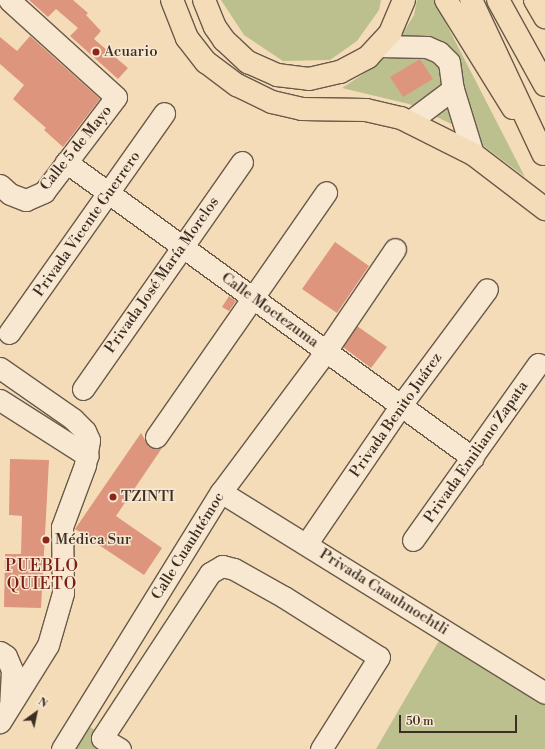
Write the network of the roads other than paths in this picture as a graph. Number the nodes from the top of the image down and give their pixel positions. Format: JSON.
{"nodes":[{"id":1,"x":9,"y":0,"type":"edge"},
{"id":2,"x":172,"y":0,"type":"edge"},
{"id":3,"x":204,"y":0,"type":"edge"},
{"id":4,"x":404,"y":0,"type":"edge"},
{"id":5,"x":446,"y":0,"type":"edge"},
{"id":6,"x":471,"y":0,"type":"edge"},
{"id":7,"x":498,"y":0,"type":"edge"},
{"id":8,"x":514,"y":0,"type":"edge"},
{"id":9,"x":535,"y":0,"type":"edge"},
{"id":10,"x":545,"y":17,"type":"edge"},
{"id":11,"x":380,"y":46,"type":"junction"},
{"id":12,"x":545,"y":56,"type":"edge"},
{"id":13,"x":545,"y":85,"type":"edge"},
{"id":14,"x":453,"y":89,"type":"junction"},
{"id":15,"x":164,"y":113,"type":"dead end"},
{"id":16,"x":409,"y":122,"type":"junction"},
{"id":17,"x":473,"y":154,"type":"junction"},
{"id":18,"x":544,"y":158,"type":"edge"},
{"id":19,"x":66,"y":162,"type":"junction"},
{"id":20,"x":242,"y":162,"type":"dead end"},
{"id":21,"x":5,"y":189,"type":"edge"},
{"id":22,"x":110,"y":192,"type":"junction"},
{"id":23,"x":326,"y":192,"type":"dead end"},
{"id":24,"x":545,"y":209,"type":"edge"},
{"id":25,"x":183,"y":246,"type":"junction"},
{"id":26,"x":395,"y":249,"type":"dead end"},
{"id":27,"x":487,"y":289,"type":"dead end"},
{"id":28,"x":254,"y":299,"type":"junction"},
{"id":29,"x":9,"y":333,"type":"dead end"},
{"id":30,"x":326,"y":351,"type":"junction"},
{"id":31,"x":538,"y":364,"type":"dead end"},
{"id":32,"x":0,"y":368,"type":"edge"},
{"id":33,"x":83,"y":389,"type":"dead end"},
{"id":34,"x":0,"y":400,"type":"edge"},
{"id":35,"x":401,"y":405,"type":"junction"},
{"id":36,"x":156,"y":437,"type":"dead end"},
{"id":37,"x":88,"y":456,"type":"junction"},
{"id":38,"x":473,"y":458,"type":"junction"},
{"id":39,"x":221,"y":492,"type":"junction"},
{"id":40,"x":413,"y":540,"type":"dead end"},
{"id":41,"x":306,"y":543,"type":"junction"},
{"id":42,"x":0,"y":652,"type":"edge"},
{"id":43,"x":545,"y":694,"type":"edge"},
{"id":44,"x":4,"y":716,"type":"edge"},
{"id":45,"x":62,"y":749,"type":"edge"},
{"id":46,"x":120,"y":749,"type":"edge"},
{"id":47,"x":320,"y":749,"type":"edge"}],
"edges":[{"from":1,"to":19,"type":"street","name":"Calle 5 de Mayo"},
{"from":2,"to":16,"type":"main road"},
{"from":3,"to":11,"type":"main road"},
{"from":4,"to":11,"type":"main road"},
{"from":5,"to":18,"type":"main road"},
{"from":6,"to":18,"type":"main road"},
{"from":7,"to":13,"type":"main road"},
{"from":8,"to":12,"type":"main road"},
{"from":9,"to":10,"type":"main road"},
{"from":11,"to":14,"type":"street"},
{"from":14,"to":16,"type":"street"},
{"from":14,"to":17,"type":"street"},
{"from":15,"to":22,"type":"street","name":"Privada Vicente Guerrero"},
{"from":16,"to":17,"type":"main road"},
{"from":17,"to":24,"type":"main road"},
{"from":19,"to":21,"type":"street","name":"Calle 5 de Mayo"},
{"from":19,"to":22,"type":"street","name":"Calle Moctezuma"},
{"from":20,"to":25,"type":"street","name":"Privada José María Morelos"},
{"from":22,"to":25,"type":"street","name":"Calle Moctezuma"},
{"from":22,"to":29,"type":"street","name":"Privada Vicente Guerrero"},
{"from":23,"to":28,"type":"street"},
{"from":25,"to":28,"type":"street","name":"Calle Moctezuma"},
{"from":25,"to":33,"type":"street","name":"Privada José María Morelos"},
{"from":26,"to":30,"type":"street","name":"Calle Cuauhtémoc"},
{"from":27,"to":35,"type":"street","name":"Privada Benito Juárez"},
{"from":28,"to":30,"type":"street","name":"Calle Moctezuma"},
{"from":28,"to":36,"type":"street"},
{"from":30,"to":35,"type":"street","name":"Calle Moctezuma"},
{"from":30,"to":39,"type":"street","name":"Calle Cuauhtémoc"},
{"from":31,"to":38,"type":"street","name":"Privada Emiliano Zapata"},
{"from":32,"to":37,"type":"street"},
{"from":34,"to":37,"type":"street"},
{"from":35,"to":38,"type":"street","name":"Calle Moctezuma"},
{"from":35,"to":41,"type":"street","name":"Privada Benito Juárez"},
{"from":37,"to":44,"type":"street"},
{"from":38,"to":40,"type":"street","name":"Privada Emiliano Zapata"},
{"from":39,"to":41,"type":"street","name":"Privada Cuauhnochtli"},
{"from":39,"to":45,"type":"street","name":"Calle Cuauhtémoc"},
{"from":41,"to":43,"type":"street","name":"Privada Cuauhnochtli"},
{"from":42,"to":44,"type":"street"},
{"from":46,"to":47,"type":"street"}]}
